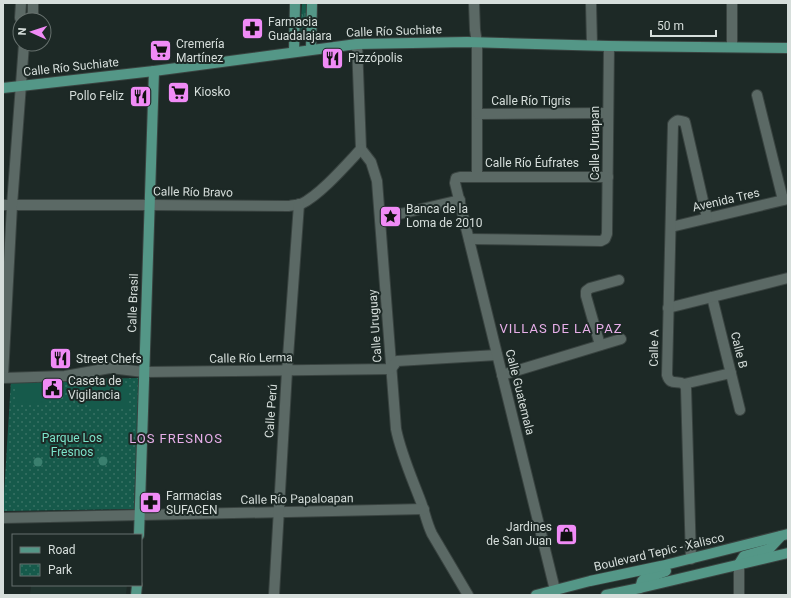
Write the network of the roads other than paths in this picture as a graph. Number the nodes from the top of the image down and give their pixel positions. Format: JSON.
{"nodes":[{"id":1,"x":296,"y":3,"type":"edge"},
{"id":2,"x":312,"y":3,"type":"edge"},
{"id":3,"x":474,"y":3,"type":"edge"},
{"id":4,"x":591,"y":3,"type":"edge"},
{"id":5,"x":732,"y":3,"type":"edge"},
{"id":6,"x":477,"y":43,"type":"junction"},
{"id":7,"x":357,"y":44,"type":"junction"},
{"id":8,"x":592,"y":45,"type":"junction"},
{"id":9,"x":609,"y":46,"type":"junction"},
{"id":10,"x":732,"y":48,"type":"junction"},
{"id":11,"x":788,"y":48,"type":"edge"},
{"id":12,"x":311,"y":49,"type":"junction"},
{"id":13,"x":24,"y":52,"type":"edge"},
{"id":14,"x":294,"y":52,"type":"junction"},
{"id":15,"x":154,"y":71,"type":"junction"},
{"id":16,"x":22,"y":85,"type":"junction"},
{"id":17,"x":3,"y":88,"type":"edge"},
{"id":18,"x":757,"y":95,"type":"dead end"},
{"id":19,"x":478,"y":114,"type":"junction"},
{"id":20,"x":608,"y":114,"type":"junction"},
{"id":21,"x":361,"y":149,"type":"junction"},
{"id":22,"x":477,"y":176,"type":"junction"},
{"id":23,"x":608,"y":177,"type":"junction"},
{"id":24,"x":456,"y":178,"type":"joint"},
{"id":25,"x":460,"y":200,"type":"junction"},
{"id":26,"x":786,"y":200,"type":"edge"},
{"id":27,"x":149,"y":204,"type":"junction"},
{"id":28,"x":299,"y":204,"type":"junction"},
{"id":29,"x":7,"y":205,"type":"edge"},
{"id":30,"x":391,"y":216,"type":"dead end"},
{"id":31,"x":707,"y":218,"type":"junction"},
{"id":32,"x":671,"y":227,"type":"junction"},
{"id":33,"x":469,"y":239,"type":"junction"},
{"id":34,"x":788,"y":278,"type":"edge"},
{"id":35,"x":619,"y":280,"type":"dead end"},
{"id":36,"x":712,"y":297,"type":"junction"},
{"id":37,"x":668,"y":308,"type":"junction"},
{"id":38,"x":621,"y":339,"type":"dead end"},
{"id":39,"x":600,"y":345,"type":"junction"},
{"id":40,"x":497,"y":355,"type":"junction"},
{"id":41,"x":391,"y":369,"type":"junction"},
{"id":42,"x":287,"y":371,"type":"junction"},
{"id":43,"x":144,"y":372,"type":"junction"},
{"id":44,"x":731,"y":373,"type":"junction"},
{"id":45,"x":502,"y":374,"type":"junction"},
{"id":46,"x":3,"y":377,"type":"edge"},
{"id":47,"x":684,"y":384,"type":"junction"},
{"id":48,"x":740,"y":410,"type":"dead end"},
{"id":49,"x":424,"y":509,"type":"junction"},
{"id":50,"x":278,"y":513,"type":"junction"},
{"id":51,"x":139,"y":516,"type":"junction"},
{"id":52,"x":3,"y":518,"type":"edge"},
{"id":53,"x":138,"y":534,"type":"edge"},
{"id":54,"x":784,"y":535,"type":"edge"},
{"id":55,"x":788,"y":553,"type":"edge"},
{"id":56,"x":691,"y":559,"type":"junction"},
{"id":57,"x":739,"y":564,"type":"junction"},
{"id":58,"x":640,"y":588,"type":"junction"},
{"id":59,"x":554,"y":593,"type":"edge"},
{"id":60,"x":274,"y":595,"type":"edge"},
{"id":61,"x":468,"y":595,"type":"edge"},
{"id":62,"x":536,"y":595,"type":"edge"},
{"id":63,"x":606,"y":595,"type":"edge"},
{"id":64,"x":739,"y":595,"type":"edge"}],
"edges":[{"from":1,"to":14,"type":"main road"},
{"from":2,"to":12,"type":"main road"},
{"from":3,"to":6,"type":"street"},
{"from":4,"to":8,"type":"street"},
{"from":5,"to":10,"type":"street"},
{"from":6,"to":7,"type":"main road","name":"Calle Río Suchiate"},
{"from":6,"to":8,"type":"main road","name":"Calle Río Suchiate"},
{"from":6,"to":19,"type":"street"},
{"from":7,"to":12,"type":"main road","name":"Calle Río Suchiate"},
{"from":7,"to":21,"type":"street"},
{"from":8,"to":9,"type":"main road","name":"Calle Río Suchiate"},
{"from":9,"to":10,"type":"main road","name":"Calle Río Suchiate"},
{"from":9,"to":20,"type":"street","name":"Calle Uruapan"},
{"from":10,"to":11,"type":"main road","name":"Calle Río Suchiate"},
{"from":12,"to":14,"type":"main road","name":"Calle Río Suchiate"},
{"from":13,"to":16,"type":"street"},
{"from":14,"to":15,"type":"main road","name":"Calle Río Suchiate"},
{"from":15,"to":16,"type":"main road","name":"Calle Río Suchiate"},
{"from":15,"to":27,"type":"main road","name":"Calle Brasil"},
{"from":16,"to":17,"type":"main road","name":"Calle Río Suchiate"},
{"from":16,"to":29,"type":"street"},
{"from":18,"to":26,"type":"street"},
{"from":19,"to":20,"type":"street","name":"Calle Río Tigris"},
{"from":19,"to":22,"type":"street"},
{"from":20,"to":23,"type":"street","name":"Calle Uruapan"},
{"from":21,"to":28,"type":"street","name":"Calle Río Bravo"},
{"from":21,"to":41,"type":"street","name":"Calle Uruguay"},
{"from":22,"to":23,"type":"street","name":"Calle Río Éufrates"},
{"from":22,"to":24,"type":"street","name":"Calle Río Éufrates"},
{"from":23,"to":33,"type":"street","name":"Calle Uruapan"},
{"from":24,"to":25,"type":"street","name":"Calle Guatemala"},
{"from":25,"to":30,"type":"street"},
{"from":25,"to":33,"type":"street","name":"Calle Guatemala"},
{"from":26,"to":31,"type":"street","name":"Avenida Tres"},
{"from":27,"to":28,"type":"street","name":"Calle Río Bravo"},
{"from":27,"to":29,"type":"street","name":"Calle Río Bravo"},
{"from":27,"to":43,"type":"main road","name":"Calle Brasil"},
{"from":28,"to":42,"type":"street","name":"Calle Perú"},
{"from":29,"to":46,"type":"street"},
{"from":31,"to":32,"type":"street","name":"Avenida Tres"},
{"from":31,"to":32,"type":"street","name":"Calle A"},
{"from":32,"to":37,"type":"street","name":"Calle A"},
{"from":33,"to":40,"type":"street","name":"Calle Guatemala"},
{"from":34,"to":36,"type":"street"},
{"from":35,"to":39,"type":"street"},
{"from":36,"to":37,"type":"street"},
{"from":36,"to":44,"type":"street","name":"Calle B"},
{"from":37,"to":47,"type":"street","name":"Calle A"},
{"from":38,"to":39,"type":"street"},
{"from":39,"to":45,"type":"street"},
{"from":40,"to":41,"type":"street","name":"Calle Río Lerma"},
{"from":40,"to":45,"type":"street","name":"Calle Guatemala"},
{"from":41,"to":42,"type":"street","name":"Calle Río Lerma"},
{"from":41,"to":49,"type":"street","name":"Calle Uruguay"},
{"from":42,"to":43,"type":"street","name":"Calle Río Lerma"},
{"from":42,"to":50,"type":"street","name":"Calle Perú"},
{"from":43,"to":46,"type":"street","name":"Calle Río Lerma"},
{"from":43,"to":51,"type":"main road","name":"Calle Brasil"},
{"from":44,"to":47,"type":"street"},
{"from":44,"to":48,"type":"street","name":"Calle B"},
{"from":45,"to":59,"type":"street","name":"Calle Guatemala"},
{"from":47,"to":56,"type":"street"},
{"from":49,"to":50,"type":"street","name":"Calle Río Papaloapan"},
{"from":49,"to":61,"type":"street","name":"Calle Uruguay"},
{"from":50,"to":51,"type":"street","name":"Calle Río Papaloapan"},
{"from":50,"to":60,"type":"street","name":"Calle Perú"},
{"from":51,"to":52,"type":"street","name":"Calle Río Papaloapan"},
{"from":51,"to":53,"type":"main road","name":"Calle Brasil"},
{"from":54,"to":56,"type":"main road","name":"Boulevard Tepic - Xalisco"},
{"from":54,"to":57,"type":"main road"},
{"from":55,"to":57,"type":"main road"},
{"from":56,"to":58,"type":"main road"},
{"from":56,"to":59,"type":"main road","name":"Boulevard Tepic - Xalisco"},
{"from":57,"to":58,"type":"main road"},
{"from":57,"to":64,"type":"street"},
{"from":58,"to":63,"type":"main road"},
{"from":59,"to":62,"type":"main road","name":"Boulevard Tepic - Xalisco"}]}
